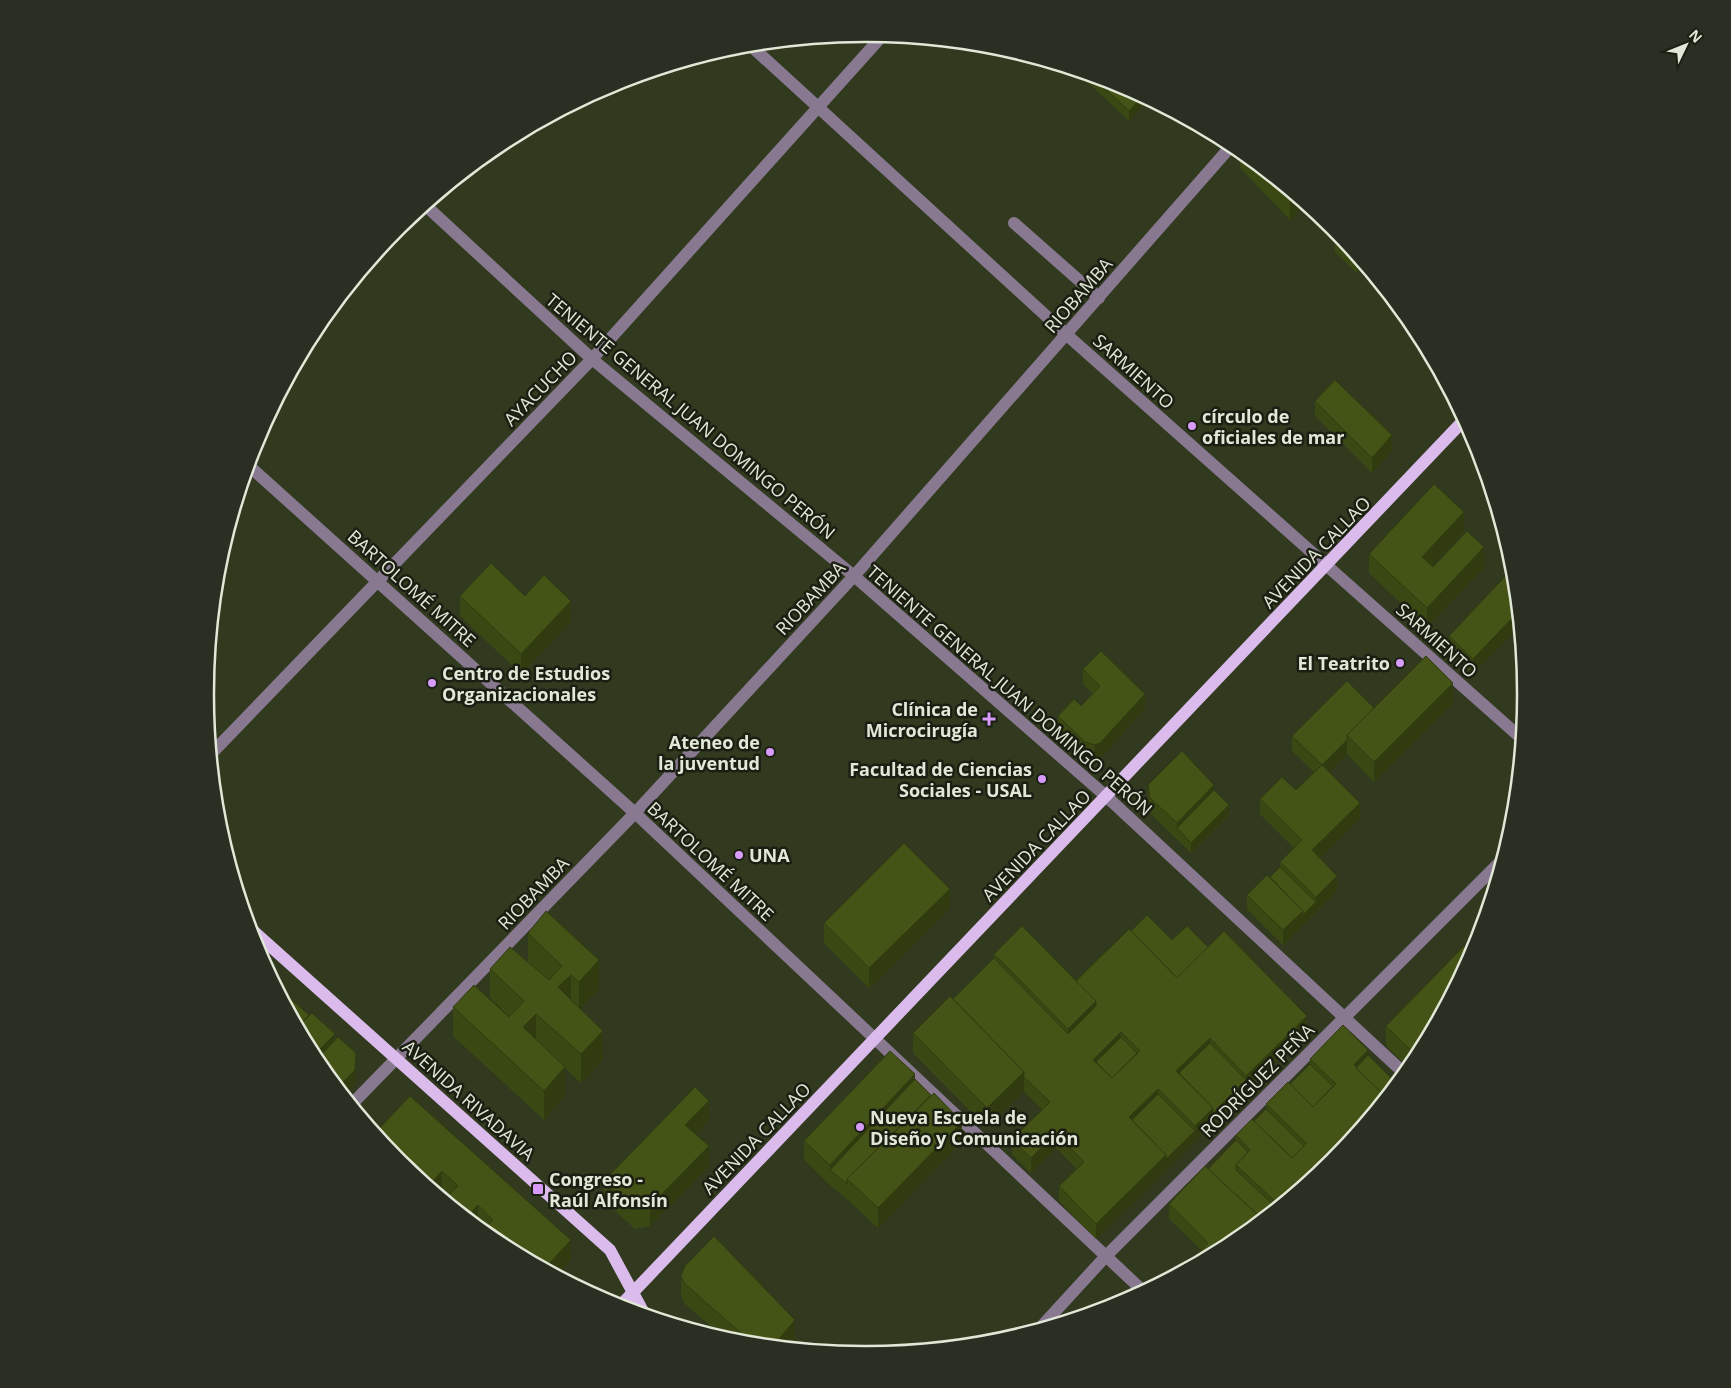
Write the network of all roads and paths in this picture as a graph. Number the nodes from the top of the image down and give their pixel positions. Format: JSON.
{"nodes":[{"id":1,"x":877,"y":43,"type":"edge"},
{"id":2,"x":758,"y":52,"type":"edge"},
{"id":3,"x":820,"y":107,"type":"junction"},
{"id":4,"x":1226,"y":152,"type":"edge"},
{"id":5,"x":430,"y":210,"type":"edge"},
{"id":6,"x":1014,"y":223,"type":"dead end"},
{"id":7,"x":1099,"y":298,"type":"junction"},
{"id":8,"x":1066,"y":335,"type":"junction"},
{"id":9,"x":592,"y":359,"type":"junction"},
{"id":10,"x":1459,"y":426,"type":"edge"},
{"id":11,"x":254,"y":471,"type":"edge"},
{"id":12,"x":1326,"y":566,"type":"junction"},
{"id":13,"x":854,"y":576,"type":"junction"},
{"id":14,"x":379,"y":581,"type":"junction"},
{"id":15,"x":1516,"y":734,"type":"edge"},
{"id":16,"x":216,"y":748,"type":"edge"},
{"id":17,"x":1107,"y":797,"type":"junction"},
{"id":18,"x":635,"y":813,"type":"junction"},
{"id":19,"x":1493,"y":869,"type":"edge"},
{"id":20,"x":263,"y":939,"type":"edge"},
{"id":21,"x":1345,"y":1016,"type":"junction"},
{"id":22,"x":874,"y":1039,"type":"junction"},
{"id":23,"x":396,"y":1058,"type":"junction"},
{"id":24,"x":1399,"y":1068,"type":"edge"},
{"id":25,"x":356,"y":1100,"type":"edge"},
{"id":26,"x":1106,"y":1256,"type":"junction"},
{"id":27,"x":1137,"y":1286,"type":"edge"},
{"id":28,"x":632,"y":1293,"type":"junction"},
{"id":29,"x":626,"y":1300,"type":"edge"},
{"id":30,"x":639,"y":1305,"type":"edge"},
{"id":31,"x":1048,"y":1319,"type":"edge"}],
"edges":[{"from":1,"to":3,"type":"street","name":"AYACUCHO"},
{"from":2,"to":3,"type":"street","name":"SARMIENTO"},
{"from":3,"to":8,"type":"street","name":"SARMIENTO"},
{"from":3,"to":9,"type":"street","name":"AYACUCHO"},
{"from":4,"to":7,"type":"street","name":"RIOBAMBA"},
{"from":5,"to":9,"type":"street","name":"TENIENTE GENERAL JUAN DOMINGO PERÓN"},
{"from":6,"to":7,"type":"street"},
{"from":7,"to":8,"type":"street","name":"RIOBAMBA"},
{"from":8,"to":12,"type":"street","name":"SARMIENTO"},
{"from":8,"to":13,"type":"street","name":"RIOBAMBA"},
{"from":9,"to":13,"type":"street","name":"TENIENTE GENERAL JUAN DOMINGO PERÓN"},
{"from":9,"to":14,"type":"street","name":"AYACUCHO"},
{"from":10,"to":12,"type":"main road","name":"AVENIDA CALLAO"},
{"from":11,"to":14,"type":"street","name":"BARTOLOMÉ MITRE"},
{"from":12,"to":15,"type":"street","name":"SARMIENTO"},
{"from":12,"to":17,"type":"main road","name":"AVENIDA CALLAO"},
{"from":13,"to":17,"type":"street","name":"TENIENTE GENERAL JUAN DOMINGO PERÓN"},
{"from":13,"to":18,"type":"street","name":"RIOBAMBA"},
{"from":14,"to":16,"type":"street","name":"AYACUCHO"},
{"from":14,"to":18,"type":"street","name":"BARTOLOMÉ MITRE"},
{"from":17,"to":21,"type":"street","name":"TENIENTE GENERAL JUAN DOMINGO PERÓN"},
{"from":17,"to":22,"type":"main road","name":"AVENIDA CALLAO"},
{"from":18,"to":22,"type":"street","name":"BARTOLOMÉ MITRE"},
{"from":18,"to":23,"type":"street","name":"RIOBAMBA"},
{"from":19,"to":21,"type":"street","name":"RODRÍGUEZ PEÑA"},
{"from":20,"to":23,"type":"main road","name":"AVENIDA RIVADAVIA"},
{"from":21,"to":24,"type":"street","name":"TENIENTE GENERAL JUAN DOMINGO PERÓN"},
{"from":21,"to":26,"type":"street","name":"RODRÍGUEZ PEÑA"},
{"from":22,"to":26,"type":"street","name":"BARTOLOMÉ MITRE"},
{"from":22,"to":28,"type":"main road","name":"AVENIDA CALLAO"},
{"from":23,"to":25,"type":"street","name":"RIOBAMBA"},
{"from":23,"to":28,"type":"main road","name":"AVENIDA RIVADAVIA"},
{"from":26,"to":27,"type":"street","name":"BARTOLOMÉ MITRE"},
{"from":26,"to":31,"type":"street","name":"RODRÍGUEZ PEÑA"},
{"from":28,"to":29,"type":"main road","name":"AVENIDA CALLAO"},
{"from":28,"to":30,"type":"main road","name":"AVENIDA RIVADAVIA"}]}
